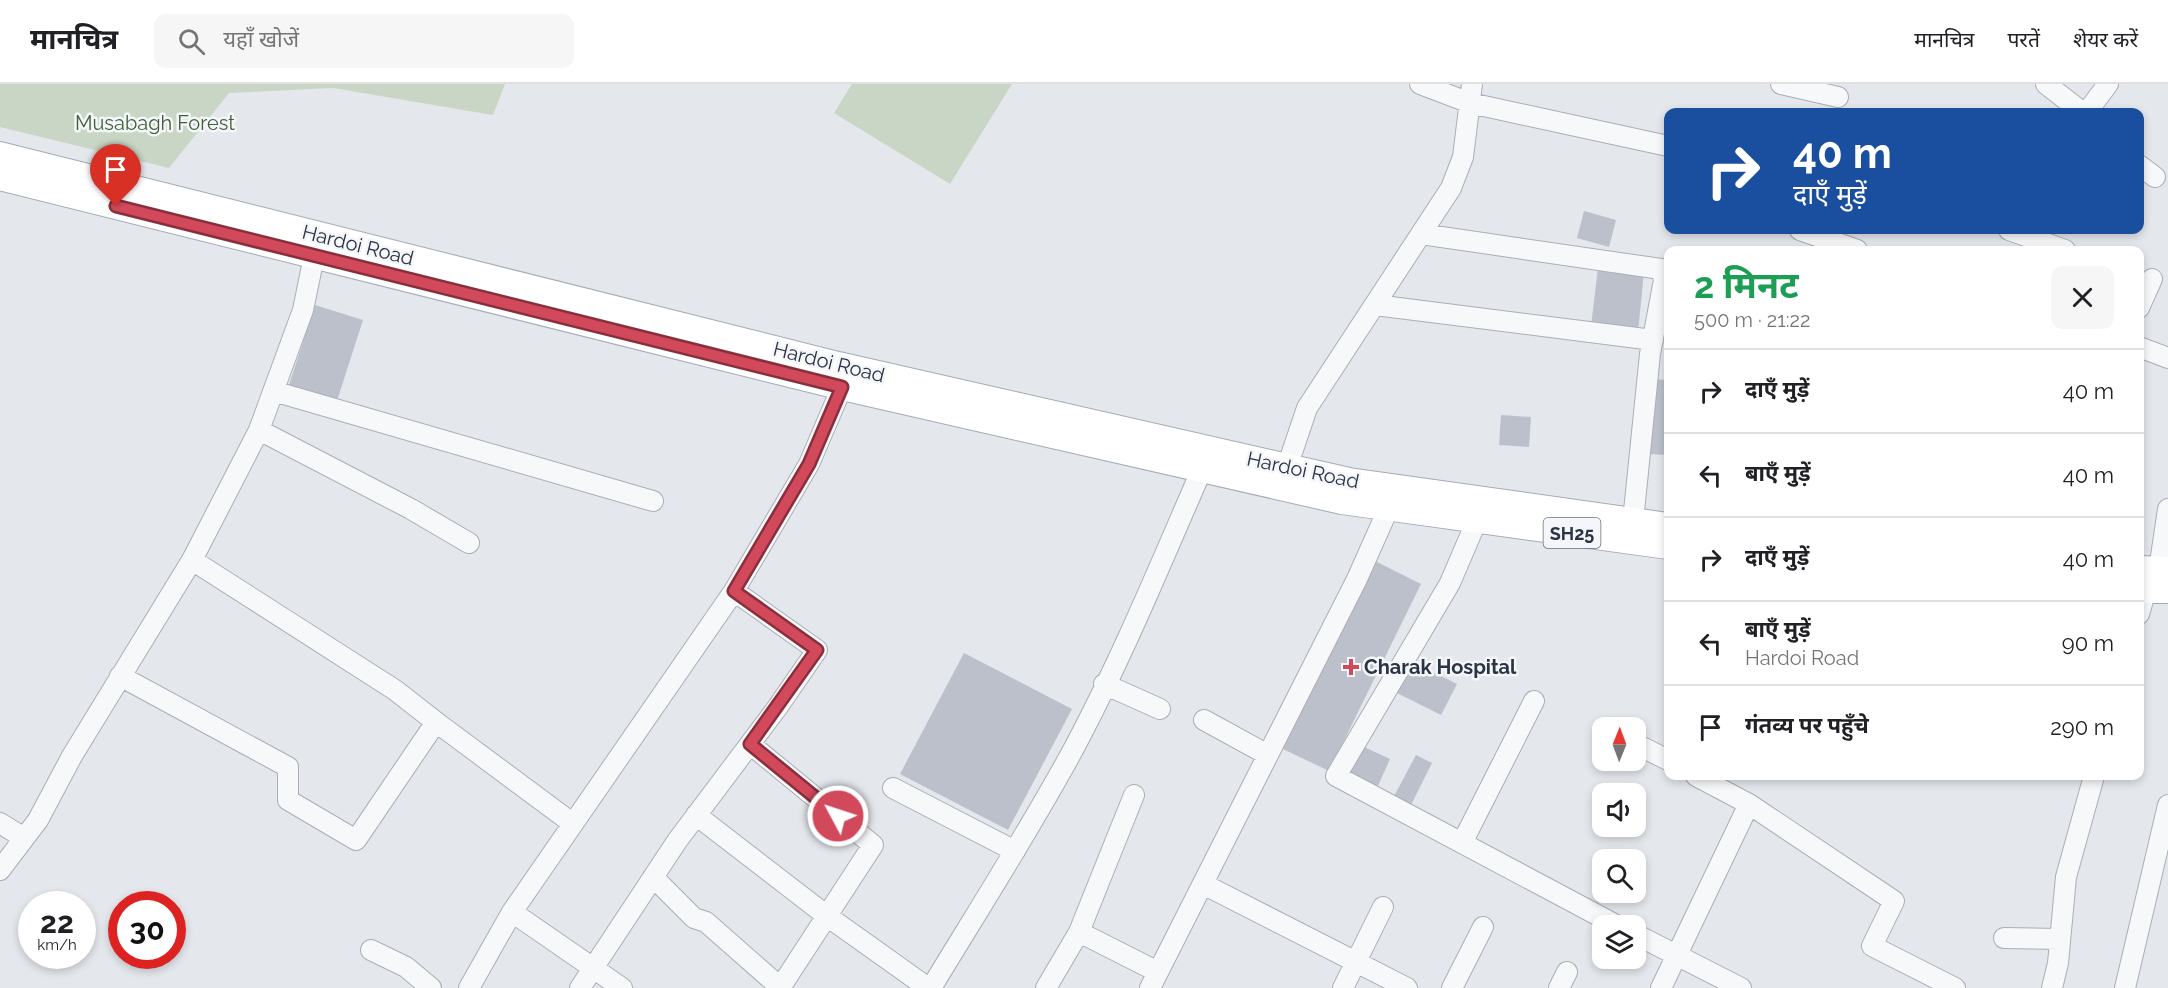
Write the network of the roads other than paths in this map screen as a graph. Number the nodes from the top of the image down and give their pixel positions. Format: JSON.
{"nodes":[{"id":1,"x":1420,"y":84,"type":"edge"},
{"id":2,"x":1781,"y":84,"type":"edge"},
{"id":3,"x":2046,"y":84,"type":"edge"},
{"id":4,"x":2108,"y":84,"type":"edge"},
{"id":5,"x":1471,"y":94,"type":"edge"},
{"id":6,"x":1838,"y":98,"type":"edge"},
{"id":7,"x":2077,"y":108,"type":"edge"},
{"id":8,"x":2090,"y":108,"type":"edge"},
{"id":9,"x":1664,"y":145,"type":"edge"},
{"id":10,"x":4,"y":167,"type":"edge"},
{"id":11,"x":1421,"y":234,"type":"junction"},
{"id":12,"x":1811,"y":234,"type":"edge"},
{"id":13,"x":2025,"y":234,"type":"edge"},
{"id":14,"x":317,"y":245,"type":"junction"},
{"id":15,"x":1846,"y":246,"type":"edge"},
{"id":16,"x":2055,"y":246,"type":"edge"},
{"id":17,"x":2153,"y":279,"type":"edge"},
{"id":18,"x":2144,"y":298,"type":"edge"},
{"id":19,"x":1375,"y":305,"type":"junction"},
{"id":20,"x":1653,"y":340,"type":"junction"},
{"id":21,"x":2144,"y":349,"type":"edge"},
{"id":22,"x":2168,"y":358,"type":"edge"},
{"id":23,"x":884,"y":386,"type":"junction"},
{"id":24,"x":842,"y":387,"type":"junction"},
{"id":25,"x":273,"y":392,"type":"junction"},
{"id":26,"x":259,"y":430,"type":"junction"},
{"id":27,"x":1202,"y":469,"type":"junction"},
{"id":28,"x":1283,"y":477,"type":"junction"},
{"id":29,"x":1394,"y":498,"type":"junction"},
{"id":30,"x":653,"y":501,"type":"dead end"},
{"id":31,"x":2168,"y":509,"type":"edge"},
{"id":32,"x":1477,"y":520,"type":"junction"},
{"id":33,"x":1633,"y":521,"type":"junction"},
{"id":34,"x":1664,"y":525,"type":"edge"},
{"id":35,"x":469,"y":543,"type":"dead end"},
{"id":36,"x":1664,"y":545,"type":"edge"},
{"id":37,"x":192,"y":560,"type":"junction"},
{"id":38,"x":2151,"y":585,"type":"edge"},
{"id":39,"x":734,"y":591,"type":"junction"},
{"id":40,"x":120,"y":676,"type":"junction"},
{"id":41,"x":1104,"y":684,"type":"junction"},
{"id":42,"x":1534,"y":701,"type":"dead end"},
{"id":43,"x":1160,"y":708,"type":"dead end"},
{"id":44,"x":1204,"y":720,"type":"dead end"},
{"id":45,"x":436,"y":722,"type":"junction"},
{"id":46,"x":750,"y":744,"type":"junction"},
{"id":47,"x":1646,"y":749,"type":"edge"},
{"id":48,"x":1268,"y":755,"type":"junction"},
{"id":49,"x":1664,"y":758,"type":"edge"},
{"id":50,"x":1704,"y":780,"type":"edge"},
{"id":51,"x":2093,"y":780,"type":"edge"},
{"id":52,"x":893,"y":788,"type":"dead end"},
{"id":53,"x":1134,"y":795,"type":"dead end"},
{"id":54,"x":1749,"y":804,"type":"junction"},
{"id":55,"x":2168,"y":805,"type":"edge"},
{"id":56,"x":696,"y":815,"type":"junction"},
{"id":57,"x":0,"y":823,"type":"edge"},
{"id":58,"x":572,"y":823,"type":"junction"},
{"id":59,"x":24,"y":838,"type":"junction"},
{"id":60,"x":1462,"y":843,"type":"junction"},
{"id":61,"x":1015,"y":851,"type":"junction"},
{"id":62,"x":0,"y":870,"type":"edge"},
{"id":63,"x":653,"y":877,"type":"junction"},
{"id":64,"x":1203,"y":884,"type":"junction"},
{"id":65,"x":1383,"y":908,"type":"dead end"},
{"id":66,"x":512,"y":912,"type":"junction"},
{"id":67,"x":1597,"y":915,"type":"edge"},
{"id":68,"x":827,"y":916,"type":"junction"},
{"id":69,"x":1483,"y":927,"type":"dead end"},
{"id":70,"x":1079,"y":932,"type":"junction"},
{"id":71,"x":2004,"y":938,"type":"dead end"},
{"id":72,"x":2060,"y":939,"type":"junction"},
{"id":73,"x":1646,"y":940,"type":"edge"},
{"id":74,"x":371,"y":950,"type":"dead end"},
{"id":75,"x":1676,"y":956,"type":"junction"},
{"id":76,"x":1356,"y":962,"type":"junction"},
{"id":77,"x":593,"y":968,"type":"junction"},
{"id":78,"x":1154,"y":980,"type":"edge"},
{"id":79,"x":430,"y":988,"type":"edge"},
{"id":80,"x":469,"y":988,"type":"edge"},
{"id":81,"x":580,"y":988,"type":"edge"},
{"id":82,"x":622,"y":988,"type":"edge"},
{"id":83,"x":781,"y":988,"type":"edge"},
{"id":84,"x":929,"y":988,"type":"edge"},
{"id":85,"x":1046,"y":988,"type":"edge"},
{"id":86,"x":1343,"y":988,"type":"edge"},
{"id":87,"x":1407,"y":988,"type":"edge"},
{"id":88,"x":1452,"y":988,"type":"edge"},
{"id":89,"x":1661,"y":988,"type":"edge"},
{"id":90,"x":1741,"y":988,"type":"edge"},
{"id":91,"x":1955,"y":988,"type":"edge"},
{"id":92,"x":2052,"y":988,"type":"edge"},
{"id":93,"x":2125,"y":988,"type":"edge"}],
"edges":[{"from":1,"to":5,"type":"street"},
{"from":2,"to":6,"type":"street"},
{"from":3,"to":7,"type":"street"},
{"from":4,"to":8,"type":"street"},
{"from":5,"to":9,"type":"street"},
{"from":5,"to":11,"type":"street"},
{"from":10,"to":14,"type":"main road","name":"Hardoi Road","number":"SH25"},
{"from":11,"to":19,"type":"street"},
{"from":11,"to":20,"type":"street"},
{"from":12,"to":15,"type":"street"},
{"from":13,"to":16,"type":"street"},
{"from":14,"to":23,"type":"main road","name":"Hardoi Road","number":"SH25"},
{"from":14,"to":24,"type":"main road","name":"Hardoi Road","number":"SH25"},
{"from":14,"to":25,"type":"street"},
{"from":17,"to":18,"type":"street"},
{"from":19,"to":20,"type":"street"},
{"from":19,"to":28,"type":"street"},
{"from":20,"to":33,"type":"street"},
{"from":21,"to":22,"type":"street"},
{"from":23,"to":24,"type":"main road","name":"Hardoi Road","number":"SH25"},
{"from":23,"to":27,"type":"main road","name":"Hardoi Road","number":"SH25"},
{"from":23,"to":28,"type":"main road","name":"Hardoi Road","number":"SH25"},
{"from":24,"to":39,"type":"street"},
{"from":25,"to":26,"type":"street"},
{"from":25,"to":30,"type":"street"},
{"from":26,"to":35,"type":"street"},
{"from":26,"to":37,"type":"street"},
{"from":27,"to":28,"type":"main road","name":"Hardoi Road","number":"SH25"},
{"from":27,"to":41,"type":"street"},
{"from":28,"to":29,"type":"main road","name":"Hardoi Road","number":"SH25"},
{"from":29,"to":32,"type":"main road","name":"Hardoi Road","number":"SH25"},
{"from":29,"to":33,"type":"main road","name":"Hardoi Road","number":"SH25"},
{"from":29,"to":48,"type":"street"},
{"from":31,"to":38,"type":"street"},
{"from":32,"to":36,"type":"main road","name":"Hardoi Road","number":"SH25"},
{"from":32,"to":60,"type":"street"},
{"from":33,"to":34,"type":"main road","name":"Hardoi Road","number":"SH25"},
{"from":37,"to":40,"type":"street"},
{"from":37,"to":45,"type":"street"},
{"from":39,"to":46,"type":"street"},
{"from":39,"to":58,"type":"street"},
{"from":40,"to":45,"type":"street"},
{"from":40,"to":59,"type":"street"},
{"from":41,"to":43,"type":"street"},
{"from":41,"to":61,"type":"street"},
{"from":42,"to":60,"type":"street"},
{"from":44,"to":48,"type":"street"},
{"from":45,"to":58,"type":"street"},
{"from":46,"to":56,"type":"street"},
{"from":46,"to":68,"type":"street"},
{"from":47,"to":49,"type":"street"},
{"from":48,"to":64,"type":"street"},
{"from":50,"to":54,"type":"street"},
{"from":51,"to":72,"type":"street"},
{"from":52,"to":61,"type":"street"},
{"from":53,"to":70,"type":"street"},
{"from":54,"to":75,"type":"street"},
{"from":54,"to":91,"type":"street"},
{"from":55,"to":93,"type":"street"},
{"from":56,"to":63,"type":"street"},
{"from":56,"to":68,"type":"street"},
{"from":57,"to":59,"type":"street"},
{"from":58,"to":66,"type":"street"},
{"from":59,"to":62,"type":"street"},
{"from":60,"to":67,"type":"street"},
{"from":61,"to":84,"type":"street"},
{"from":63,"to":77,"type":"street"},
{"from":63,"to":83,"type":"street"},
{"from":64,"to":76,"type":"street"},
{"from":64,"to":78,"type":"street"},
{"from":65,"to":76,"type":"street"},
{"from":66,"to":77,"type":"street"},
{"from":66,"to":80,"type":"street"},
{"from":68,"to":83,"type":"street"},
{"from":68,"to":84,"type":"street"},
{"from":69,"to":88,"type":"street"},
{"from":70,"to":78,"type":"street"},
{"from":70,"to":85,"type":"street"},
{"from":71,"to":72,"type":"street"},
{"from":72,"to":92,"type":"street"},
{"from":73,"to":75,"type":"street"},
{"from":74,"to":79,"type":"street"},
{"from":75,"to":89,"type":"street"},
{"from":75,"to":90,"type":"street"},
{"from":76,"to":86,"type":"street"},
{"from":76,"to":87,"type":"street"},
{"from":77,"to":81,"type":"street"},
{"from":77,"to":82,"type":"street"}]}
